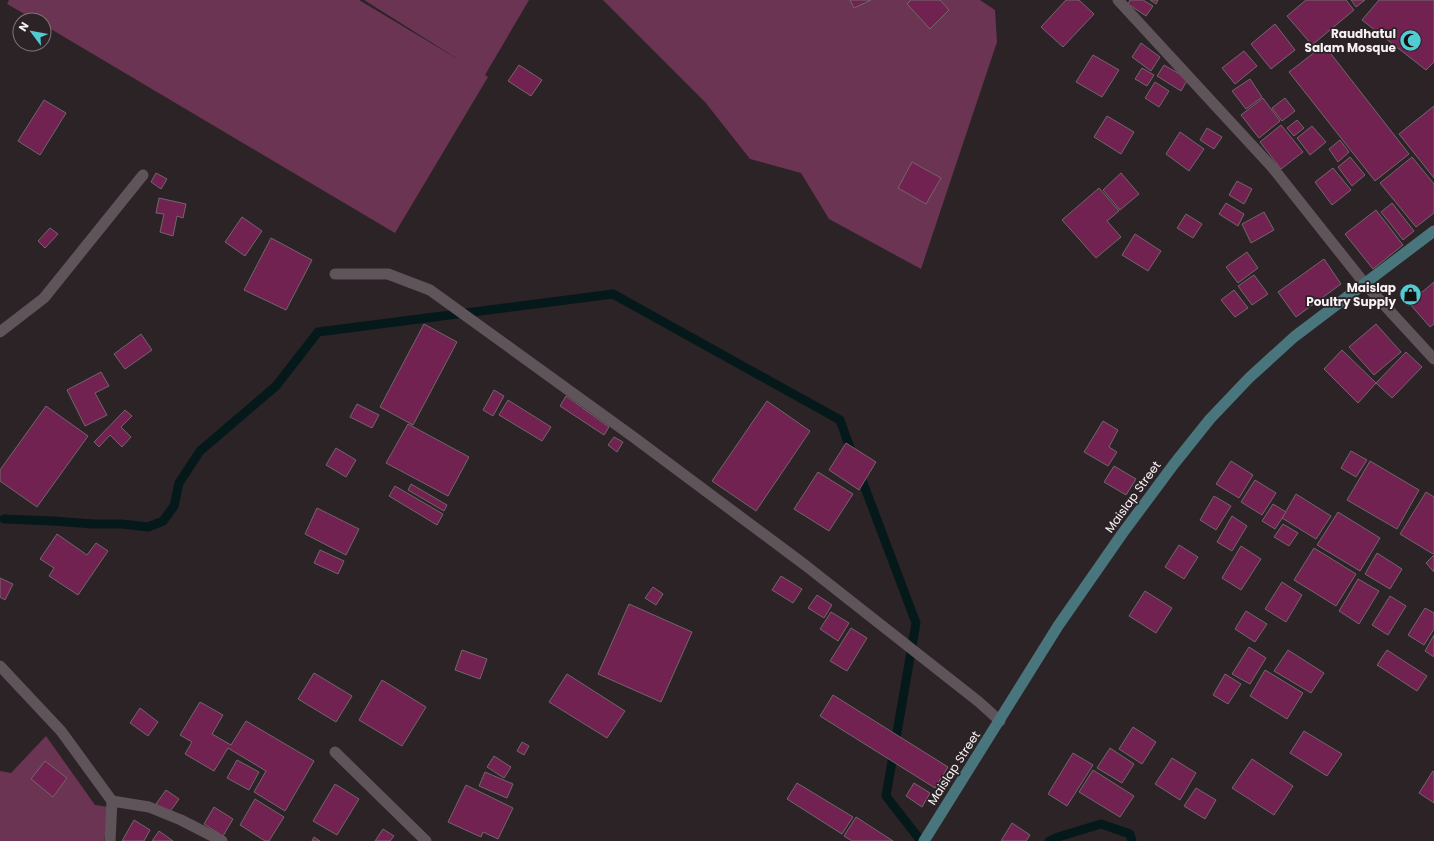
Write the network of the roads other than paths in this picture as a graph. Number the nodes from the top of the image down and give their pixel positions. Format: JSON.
{"nodes":[{"id":1,"x":1118,"y":0,"type":"edge"},
{"id":2,"x":143,"y":175,"type":"dead end"},
{"id":3,"x":1434,"y":230,"type":"edge"},
{"id":4,"x":335,"y":274,"type":"dead end"},
{"id":5,"x":1365,"y":284,"type":"junction"},
{"id":6,"x":0,"y":332,"type":"edge"},
{"id":7,"x":1434,"y":359,"type":"edge"},
{"id":8,"x":0,"y":666,"type":"edge"},
{"id":9,"x":1000,"y":721,"type":"junction"},
{"id":10,"x":335,"y":752,"type":"dead end"},
{"id":11,"x":112,"y":801,"type":"junction"},
{"id":12,"x":110,"y":841,"type":"edge"},
{"id":13,"x":222,"y":841,"type":"edge"},
{"id":14,"x":426,"y":841,"type":"edge"},
{"id":15,"x":924,"y":841,"type":"edge"}],
"edges":[{"from":1,"to":5,"type":"street"},
{"from":2,"to":6,"type":"street"},
{"from":3,"to":5,"type":"main road","name":"Maislap Street"},
{"from":4,"to":9,"type":"street"},
{"from":5,"to":7,"type":"street"},
{"from":5,"to":9,"type":"main road","name":"Maislap Street"},
{"from":8,"to":11,"type":"street"},
{"from":9,"to":15,"type":"main road","name":"Maislap Street"},
{"from":10,"to":14,"type":"street"},
{"from":11,"to":12,"type":"street"},
{"from":11,"to":13,"type":"street"}]}
